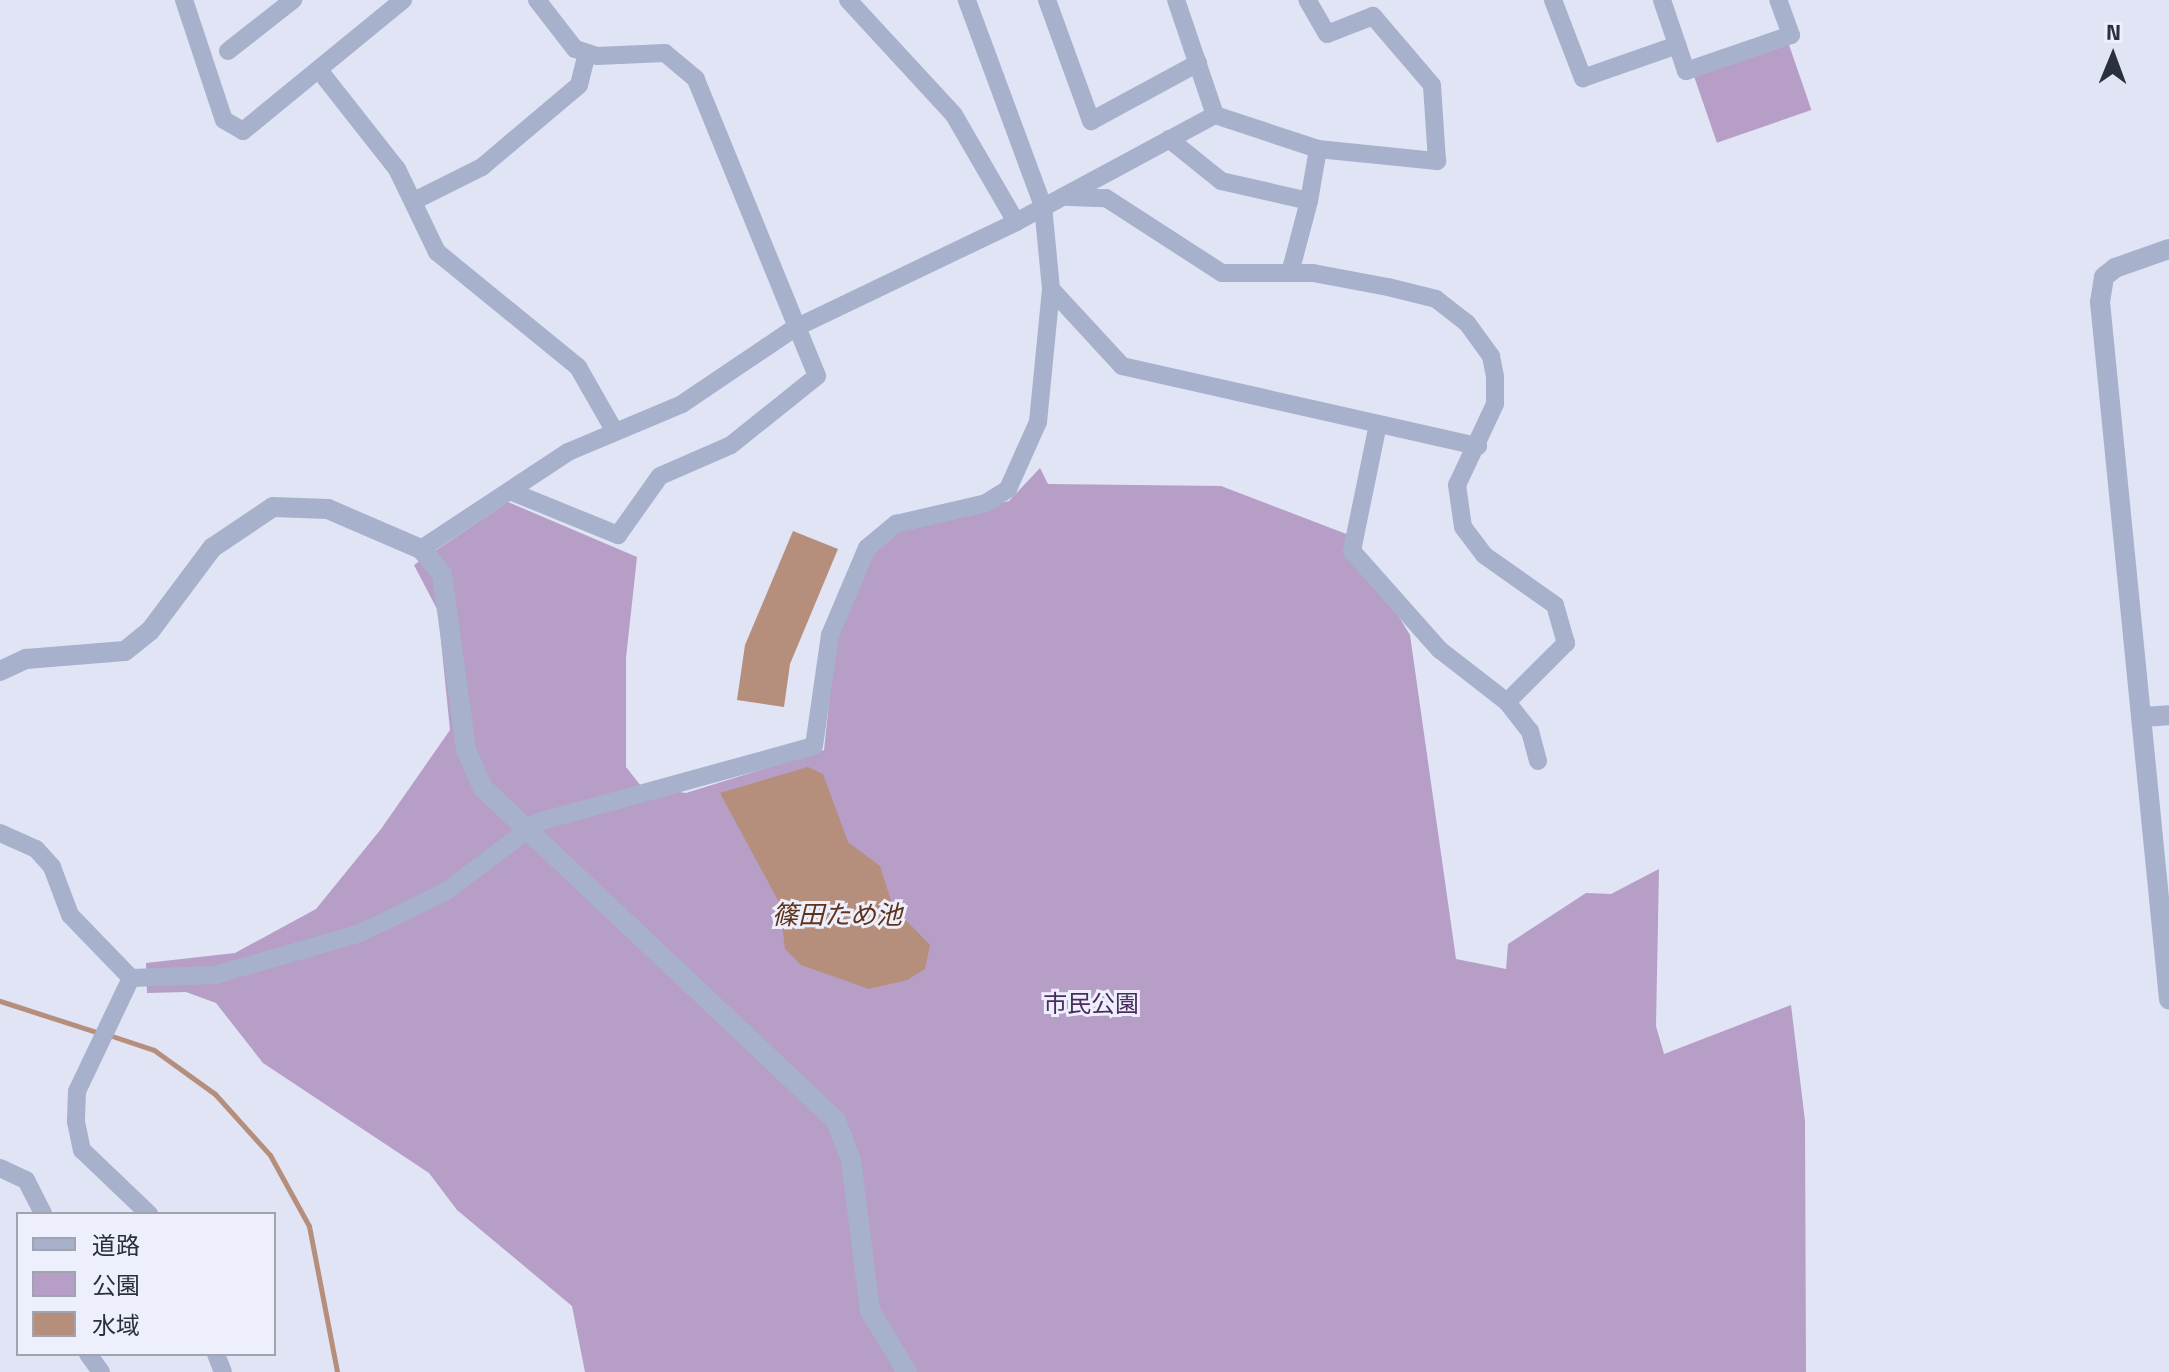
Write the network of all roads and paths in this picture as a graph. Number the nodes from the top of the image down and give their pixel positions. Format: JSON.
{"nodes":[{"id":1,"x":184,"y":0,"type":"edge"},
{"id":2,"x":293,"y":0,"type":"edge"},
{"id":3,"x":403,"y":0,"type":"edge"},
{"id":4,"x":537,"y":0,"type":"edge"},
{"id":5,"x":848,"y":0,"type":"edge"},
{"id":6,"x":967,"y":0,"type":"edge"},
{"id":7,"x":1047,"y":0,"type":"edge"},
{"id":8,"x":1176,"y":0,"type":"edge"},
{"id":9,"x":1307,"y":0,"type":"edge"},
{"id":10,"x":1553,"y":0,"type":"edge"},
{"id":11,"x":1662,"y":0,"type":"edge"},
{"id":12,"x":1778,"y":0,"type":"edge"},
{"id":13,"x":1677,"y":45,"type":"junction"},
{"id":14,"x":228,"y":50,"type":"dead end"},
{"id":15,"x":587,"y":53,"type":"junction"},
{"id":16,"x":1198,"y":63,"type":"junction"},
{"id":17,"x":319,"y":70,"type":"junction"},
{"id":18,"x":1215,"y":115,"type":"junction"},
{"id":19,"x":1169,"y":139,"type":"junction"},
{"id":20,"x":1318,"y":149,"type":"junction"},
{"id":21,"x":414,"y":201,"type":"junction"},
{"id":22,"x":1309,"y":201,"type":"junction"},
{"id":23,"x":1051,"y":202,"type":"junction"},
{"id":24,"x":1016,"y":222,"type":"junction"},
{"id":25,"x":2169,"y":249,"type":"edge"},
{"id":26,"x":1290,"y":273,"type":"junction"},
{"id":27,"x":1051,"y":289,"type":"junction"},
{"id":28,"x":793,"y":329,"type":"junction"},
{"id":29,"x":1378,"y":424,"type":"junction"},
{"id":30,"x":614,"y":430,"type":"junction"},
{"id":31,"x":1478,"y":446,"type":"junction"},
{"id":32,"x":510,"y":491,"type":"junction"},
{"id":33,"x":421,"y":549,"type":"junction"},
{"id":34,"x":0,"y":671,"type":"edge"},
{"id":35,"x":1507,"y":702,"type":"junction"},
{"id":36,"x":2169,"y":715,"type":"edge"},
{"id":37,"x":2143,"y":717,"type":"junction"},
{"id":38,"x":1538,"y":761,"type":"dead end"},
{"id":39,"x":0,"y":833,"type":"edge"},
{"id":40,"x":528,"y":834,"type":"junction"},
{"id":41,"x":131,"y":978,"type":"junction"},
{"id":42,"x":2169,"y":1000,"type":"edge"},
{"id":43,"x":0,"y":1168,"type":"edge"},
{"id":44,"x":42,"y":1212,"type":"edge"},
{"id":45,"x":147,"y":1212,"type":"edge"},
{"id":46,"x":907,"y":1372,"type":"edge"}],
"edges":[{"from":1,"to":17,"type":"street"},
{"from":2,"to":14,"type":"street"},
{"from":3,"to":17,"type":"street"},
{"from":4,"to":15,"type":"street"},
{"from":5,"to":24,"type":"street"},
{"from":6,"to":23,"type":"street"},
{"from":7,"to":16,"type":"street"},
{"from":8,"to":16,"type":"street"},
{"from":9,"to":20,"type":"street"},
{"from":10,"to":13,"type":"street"},
{"from":11,"to":13,"type":"street"},
{"from":12,"to":13,"type":"street"},
{"from":15,"to":21,"type":"street"},
{"from":15,"to":28,"type":"street"},
{"from":16,"to":18,"type":"street"},
{"from":17,"to":21,"type":"street"},
{"from":18,"to":19,"type":"street"},
{"from":18,"to":20,"type":"street"},
{"from":19,"to":22,"type":"street"},
{"from":19,"to":23,"type":"street"},
{"from":20,"to":22,"type":"street"},
{"from":21,"to":30,"type":"street"},
{"from":22,"to":26,"type":"street"},
{"from":23,"to":24,"type":"street"},
{"from":23,"to":26,"type":"street"},
{"from":23,"to":27,"type":"street"},
{"from":24,"to":28,"type":"street"},
{"from":25,"to":37,"type":"street"},
{"from":26,"to":31,"type":"street"},
{"from":27,"to":29,"type":"street"},
{"from":27,"to":40,"type":"street"},
{"from":28,"to":30,"type":"street"},
{"from":28,"to":32,"type":"street"},
{"from":29,"to":31,"type":"street"},
{"from":29,"to":35,"type":"street"},
{"from":30,"to":32,"type":"street"},
{"from":31,"to":35,"type":"street"},
{"from":32,"to":33,"type":"street"},
{"from":33,"to":34,"type":"street"},
{"from":33,"to":40,"type":"street"},
{"from":35,"to":38,"type":"street"},
{"from":36,"to":37,"type":"street"},
{"from":37,"to":42,"type":"street"},
{"from":39,"to":41,"type":"street"},
{"from":40,"to":41,"type":"street"},
{"from":40,"to":46,"type":"street"},
{"from":41,"to":45,"type":"street"},
{"from":43,"to":44,"type":"street"}]}
